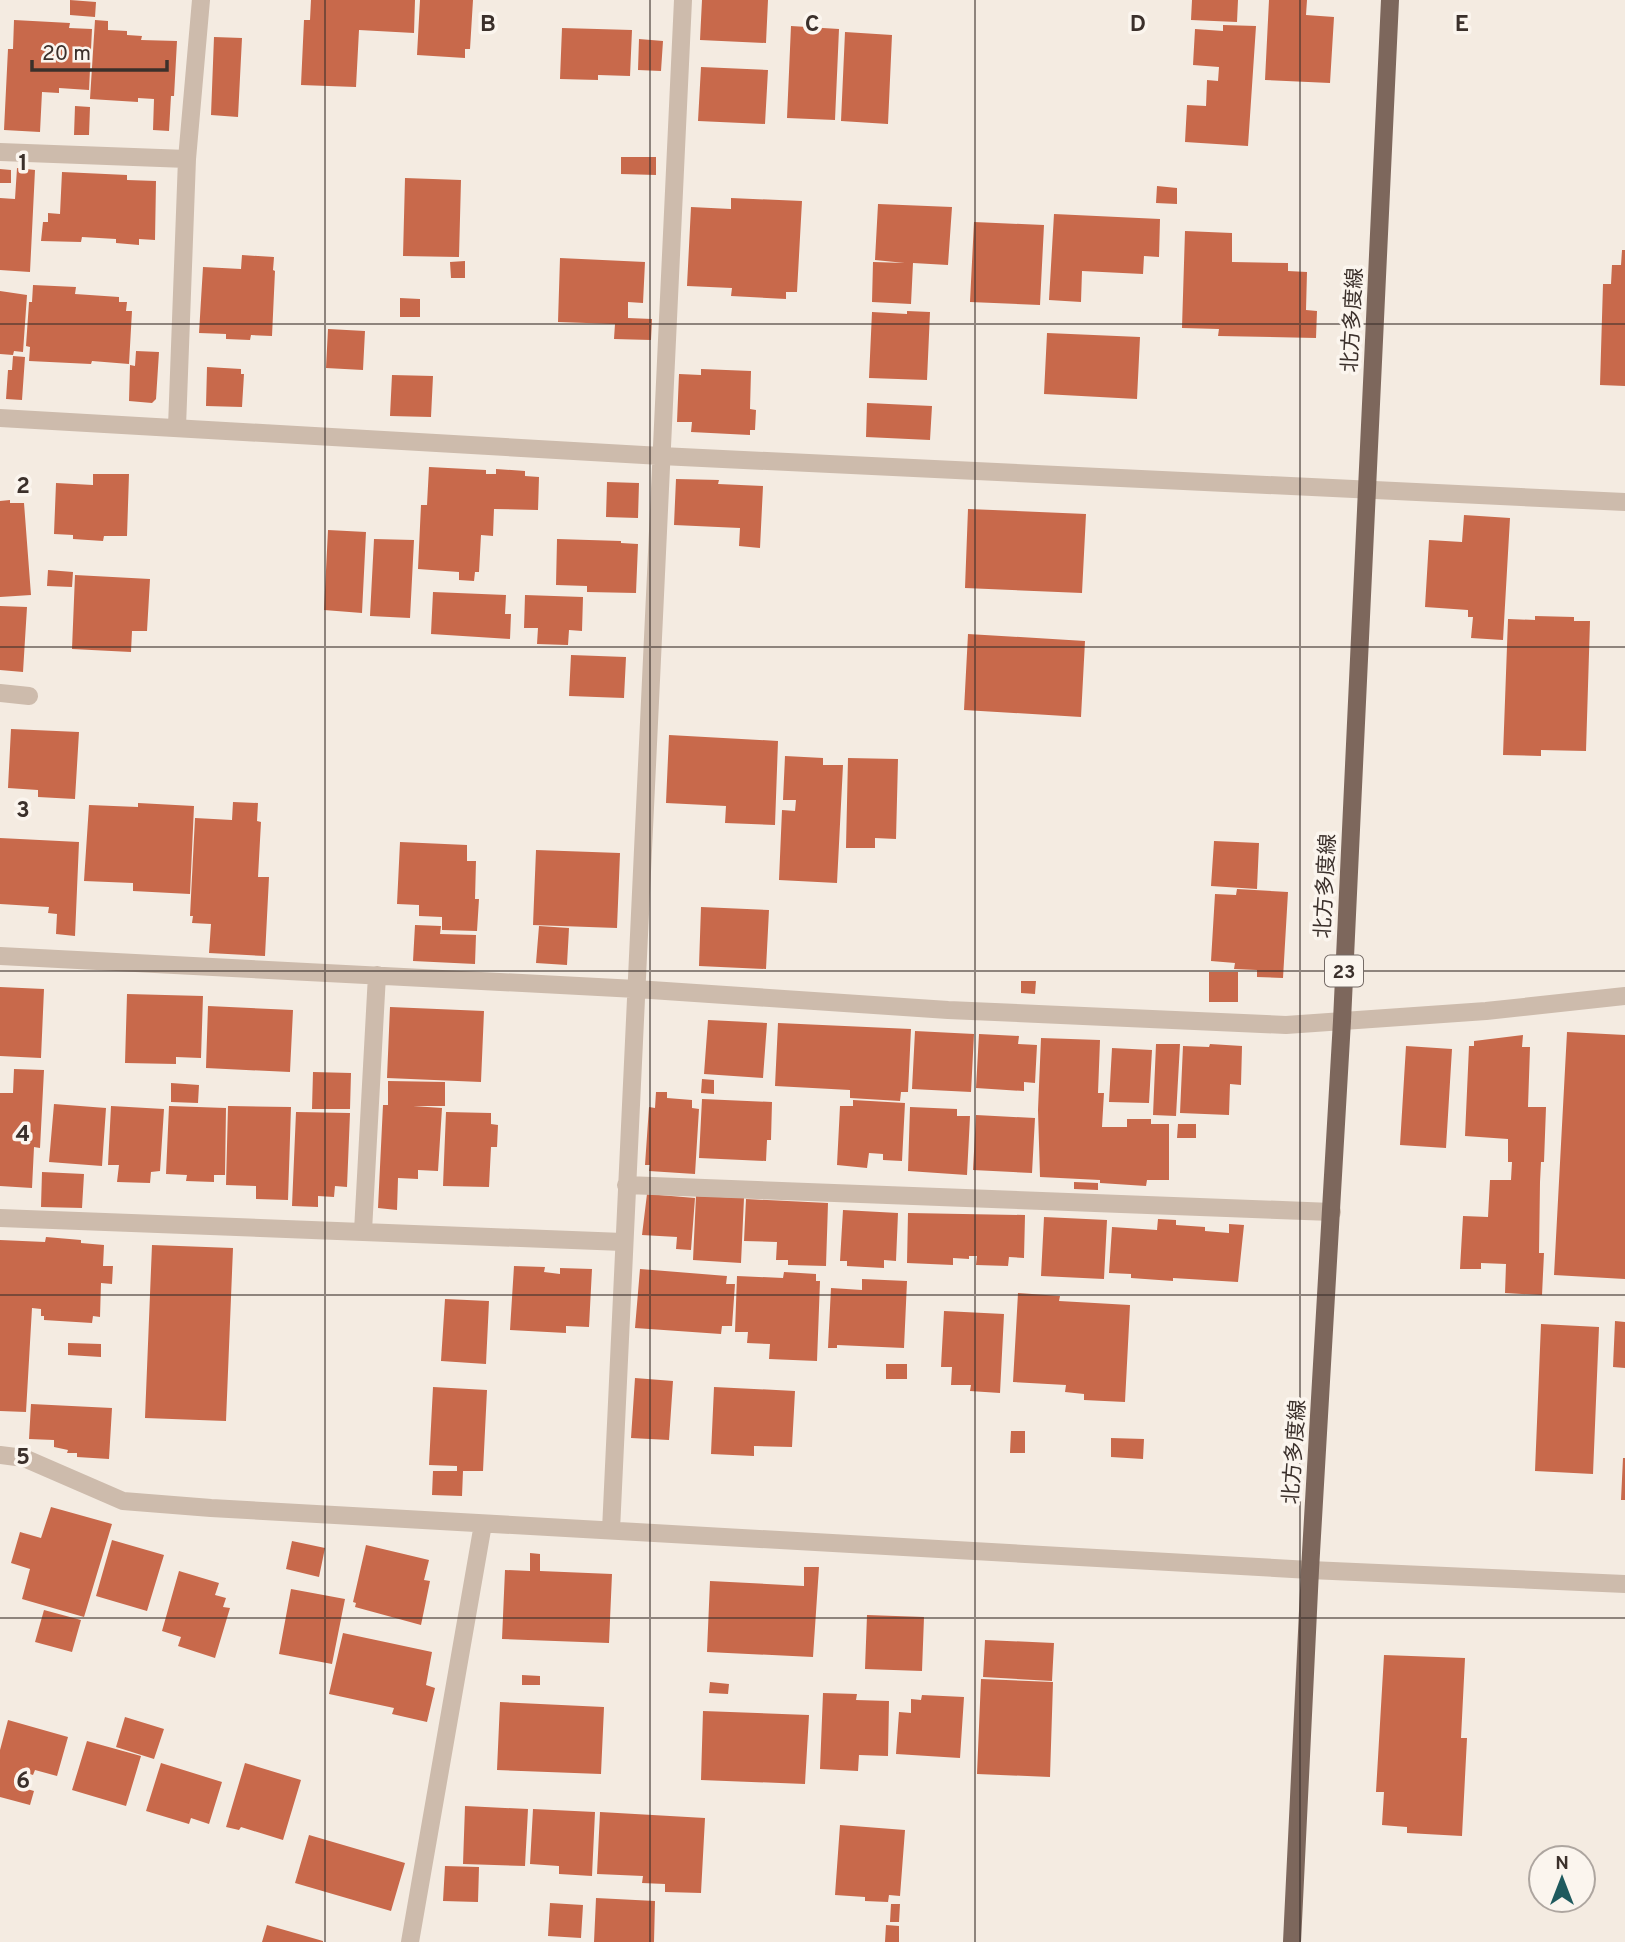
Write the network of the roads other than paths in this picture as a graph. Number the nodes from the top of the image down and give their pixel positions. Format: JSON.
{"nodes":[{"id":1,"x":201,"y":0,"type":"edge"},
{"id":2,"x":683,"y":0,"type":"edge"},
{"id":3,"x":1391,"y":0,"type":"edge"},
{"id":4,"x":0,"y":152,"type":"edge"},
{"id":5,"x":187,"y":159,"type":"junction"},
{"id":6,"x":0,"y":418,"type":"edge"},
{"id":7,"x":177,"y":427,"type":"junction"},
{"id":8,"x":661,"y":456,"type":"junction"},
{"id":9,"x":1367,"y":491,"type":"junction"},
{"id":10,"x":1625,"y":502,"type":"edge"},
{"id":11,"x":0,"y":693,"type":"edge"},
{"id":12,"x":29,"y":696,"type":"dead end"},
{"id":13,"x":0,"y":956,"type":"edge"},
{"id":14,"x":377,"y":975,"type":"junction"},
{"id":15,"x":636,"y":989,"type":"junction"},
{"id":16,"x":1625,"y":996,"type":"edge"},
{"id":17,"x":1342,"y":1021,"type":"junction"},
{"id":18,"x":626,"y":1185,"type":"junction"},
{"id":19,"x":1332,"y":1212,"type":"junction"},
{"id":20,"x":0,"y":1218,"type":"edge"},
{"id":21,"x":363,"y":1231,"type":"junction"},
{"id":22,"x":624,"y":1242,"type":"junction"},
{"id":23,"x":0,"y":1455,"type":"edge"},
{"id":24,"x":483,"y":1524,"type":"junction"},
{"id":25,"x":611,"y":1530,"type":"junction"},
{"id":26,"x":1310,"y":1570,"type":"junction"},
{"id":27,"x":1625,"y":1584,"type":"edge"},
{"id":28,"x":410,"y":1942,"type":"edge"},
{"id":29,"x":1292,"y":1942,"type":"edge"}],
"edges":[{"from":1,"to":5,"type":"street"},
{"from":2,"to":8,"type":"street"},
{"from":3,"to":9,"type":"main road","name":"北方多度線","number":"23"},
{"from":4,"to":5,"type":"street"},
{"from":5,"to":7,"type":"street"},
{"from":6,"to":7,"type":"street"},
{"from":7,"to":8,"type":"street"},
{"from":8,"to":9,"type":"street"},
{"from":8,"to":15,"type":"street"},
{"from":9,"to":10,"type":"street"},
{"from":9,"to":17,"type":"main road","name":"北方多度線","number":"23"},
{"from":11,"to":12,"type":"street"},
{"from":13,"to":14,"type":"street"},
{"from":14,"to":15,"type":"street"},
{"from":14,"to":21,"type":"street"},
{"from":15,"to":17,"type":"street"},
{"from":15,"to":18,"type":"street"},
{"from":16,"to":17,"type":"street"},
{"from":17,"to":19,"type":"main road","name":"北方多度線","number":"23"},
{"from":18,"to":19,"type":"street"},
{"from":18,"to":22,"type":"street"},
{"from":19,"to":26,"type":"main road","name":"北方多度線","number":"23"},
{"from":20,"to":21,"type":"street"},
{"from":21,"to":22,"type":"street"},
{"from":22,"to":25,"type":"street"},
{"from":23,"to":24,"type":"street"},
{"from":24,"to":25,"type":"street"},
{"from":24,"to":28,"type":"street"},
{"from":25,"to":26,"type":"street"},
{"from":26,"to":27,"type":"street"},
{"from":26,"to":29,"type":"main road","name":"北方多度線","number":"23"}]}
